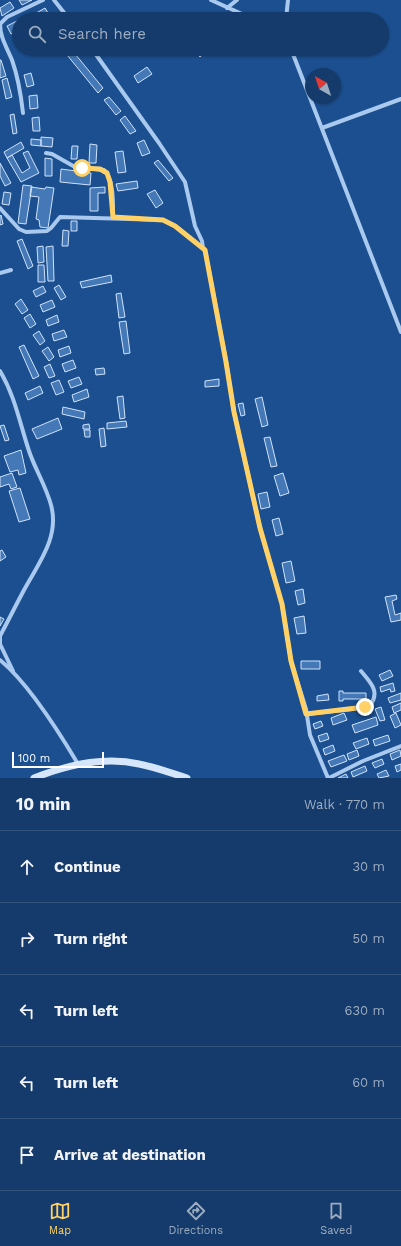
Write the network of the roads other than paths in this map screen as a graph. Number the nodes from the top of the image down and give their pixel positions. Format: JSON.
{"nodes":[{"id":1,"x":43,"y":0,"type":"edge"},
{"id":2,"x":53,"y":0,"type":"edge"},
{"id":3,"x":211,"y":0,"type":"edge"},
{"id":4,"x":237,"y":0,"type":"edge"},
{"id":5,"x":288,"y":0,"type":"edge"},
{"id":6,"x":227,"y":8,"type":"junction"},
{"id":7,"x":18,"y":12,"type":"edge"},
{"id":8,"x":63,"y":12,"type":"edge"},
{"id":9,"x":236,"y":12,"type":"edge"},
{"id":10,"x":287,"y":12,"type":"edge"},
{"id":11,"x":12,"y":15,"type":"edge"},
{"id":12,"x":97,"y":56,"type":"edge"},
{"id":13,"x":294,"y":56,"type":"edge"},
{"id":14,"x":401,"y":99,"type":"edge"},
{"id":15,"x":23,"y":113,"type":"dead end"},
{"id":16,"x":322,"y":128,"type":"junction"},
{"id":17,"x":46,"y":153,"type":"dead end"},
{"id":18,"x":0,"y":208,"type":"edge"},
{"id":19,"x":113,"y":217,"type":"junction"},
{"id":20,"x":203,"y":248,"type":"junction"},
{"id":21,"x":11,"y":270,"type":"dead end"},
{"id":22,"x":0,"y":273,"type":"edge"},
{"id":23,"x":401,"y":332,"type":"edge"},
{"id":24,"x":0,"y":371,"type":"edge"},
{"id":25,"x":0,"y":660,"type":"edge"},
{"id":26,"x":13,"y":671,"type":"junction"},
{"id":27,"x":361,"y":672,"type":"dead end"},
{"id":28,"x":306,"y":714,"type":"junction"},
{"id":29,"x":401,"y":746,"type":"edge"},
{"id":30,"x":78,"y":764,"type":"junction"},
{"id":31,"x":34,"y":778,"type":"edge"},
{"id":32,"x":187,"y":778,"type":"edge"},
{"id":33,"x":328,"y":778,"type":"edge"}],
"edges":[{"from":1,"to":7,"type":"street"},
{"from":2,"to":8,"type":"street"},
{"from":3,"to":6,"type":"street"},
{"from":4,"to":6,"type":"street"},
{"from":5,"to":10,"type":"street"},
{"from":6,"to":9,"type":"street"},
{"from":11,"to":15,"type":"street"},
{"from":12,"to":20,"type":"street"},
{"from":13,"to":16,"type":"street"},
{"from":14,"to":16,"type":"street"},
{"from":16,"to":23,"type":"street"},
{"from":17,"to":19,"type":"street"},
{"from":18,"to":19,"type":"street"},
{"from":19,"to":20,"type":"street"},
{"from":20,"to":28,"type":"street"},
{"from":21,"to":22,"type":"street"},
{"from":24,"to":26,"type":"street"},
{"from":25,"to":26,"type":"street"},
{"from":26,"to":30,"type":"street"},
{"from":27,"to":28,"type":"street"},
{"from":28,"to":33,"type":"street"},
{"from":29,"to":33,"type":"street"},
{"from":30,"to":31,"type":"main road"},
{"from":30,"to":32,"type":"main road"}]}
